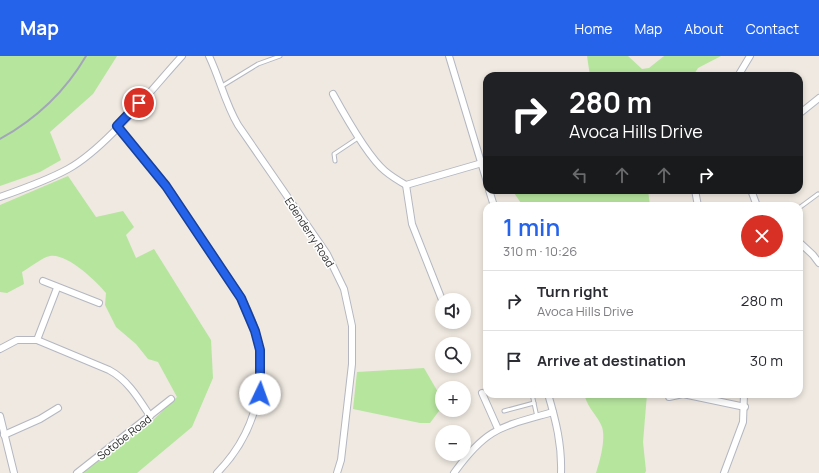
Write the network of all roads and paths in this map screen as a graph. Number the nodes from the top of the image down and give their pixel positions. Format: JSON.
{"nodes":[{"id":1,"x":182,"y":56,"type":"edge"},
{"id":2,"x":209,"y":56,"type":"edge"},
{"id":3,"x":280,"y":56,"type":"edge"},
{"id":4,"x":449,"y":56,"type":"edge"},
{"id":5,"x":750,"y":56,"type":"edge"},
{"id":6,"x":740,"y":72,"type":"edge"},
{"id":7,"x":222,"y":86,"type":"junction"},
{"id":8,"x":333,"y":94,"type":"dead end"},
{"id":9,"x":819,"y":98,"type":"edge"},
{"id":10,"x":803,"y":111,"type":"edge"},
{"id":11,"x":117,"y":126,"type":"junction"},
{"id":12,"x":360,"y":137,"type":"junction"},
{"id":13,"x":335,"y":161,"type":"dead end"},
{"id":14,"x":482,"y":163,"type":"junction"},
{"id":15,"x":483,"y":167,"type":"edge"},
{"id":16,"x":406,"y":185,"type":"junction"},
{"id":17,"x":818,"y":194,"type":"dead end"},
{"id":18,"x":0,"y":197,"type":"edge"},
{"id":19,"x":803,"y":205,"type":"edge"},
{"id":20,"x":803,"y":246,"type":"edge"},
{"id":21,"x":819,"y":264,"type":"edge"},
{"id":22,"x":43,"y":281,"type":"dead end"},
{"id":23,"x":57,"y":288,"type":"junction"},
{"id":24,"x":439,"y":293,"type":"edge"},
{"id":25,"x":99,"y":303,"type":"dead end"},
{"id":26,"x":37,"y":340,"type":"junction"},
{"id":27,"x":0,"y":349,"type":"edge"},
{"id":28,"x":484,"y":398,"type":"edge"},
{"id":29,"x":533,"y":398,"type":"edge"},
{"id":30,"x":549,"y":398,"type":"edge"},
{"id":31,"x":702,"y":398,"type":"edge"},
{"id":32,"x":744,"y":398,"type":"edge"},
{"id":33,"x":171,"y":399,"type":"dead end"},
{"id":34,"x":534,"y":403,"type":"junction"},
{"id":35,"x":745,"y":407,"type":"junction"},
{"id":36,"x":58,"y":408,"type":"dead end"},
{"id":37,"x":504,"y":411,"type":"dead end"},
{"id":38,"x":553,"y":412,"type":"junction"},
{"id":39,"x":0,"y":416,"type":"edge"},
{"id":40,"x":150,"y":416,"type":"junction"},
{"id":41,"x":537,"y":417,"type":"junction"},
{"id":42,"x":498,"y":429,"type":"junction"},
{"id":43,"x":4,"y":435,"type":"junction"},
{"id":44,"x":14,"y":473,"type":"edge"},
{"id":45,"x":77,"y":473,"type":"edge"},
{"id":46,"x":218,"y":473,"type":"edge"},
{"id":47,"x":336,"y":473,"type":"edge"},
{"id":48,"x":454,"y":473,"type":"edge"},
{"id":49,"x":561,"y":473,"type":"edge"},
{"id":50,"x":724,"y":473,"type":"edge"}],
"edges":[{"from":1,"to":11,"type":"street"},
{"from":2,"to":7,"type":"street","name":"Edenderry Road"},
{"from":3,"to":7,"type":"lane"},
{"from":4,"to":14,"type":"street"},
{"from":5,"to":6,"type":"street"},
{"from":7,"to":47,"type":"street","name":"Edenderry Road"},
{"from":8,"to":12,"type":"street"},
{"from":9,"to":10,"type":"street"},
{"from":11,"to":18,"type":"street"},
{"from":11,"to":46,"type":"street"},
{"from":12,"to":13,"type":"lane"},
{"from":12,"to":16,"type":"street"},
{"from":14,"to":15,"type":"street"},
{"from":14,"to":16,"type":"street"},
{"from":16,"to":24,"type":"street"},
{"from":17,"to":19,"type":"lane"},
{"from":20,"to":21,"type":"street"},
{"from":22,"to":23,"type":"street"},
{"from":23,"to":25,"type":"street"},
{"from":23,"to":26,"type":"street"},
{"from":26,"to":27,"type":"street"},
{"from":26,"to":40,"type":"street"},
{"from":28,"to":42,"type":"street"},
{"from":29,"to":34,"type":"lane"},
{"from":30,"to":38,"type":"street"},
{"from":31,"to":35,"type":"street"},
{"from":32,"to":35,"type":"street"},
{"from":33,"to":40,"type":"street","name":"Sotobe Road"},
{"from":34,"to":37,"type":"lane"},
{"from":34,"to":41,"type":"lane"},
{"from":35,"to":50,"type":"street"},
{"from":36,"to":43,"type":"street"},
{"from":38,"to":41,"type":"street"},
{"from":38,"to":49,"type":"street"},
{"from":39,"to":43,"type":"street"},
{"from":40,"to":45,"type":"street","name":"Sotobe Road"},
{"from":41,"to":42,"type":"street"},
{"from":42,"to":48,"type":"street"},
{"from":43,"to":44,"type":"street"}]}
